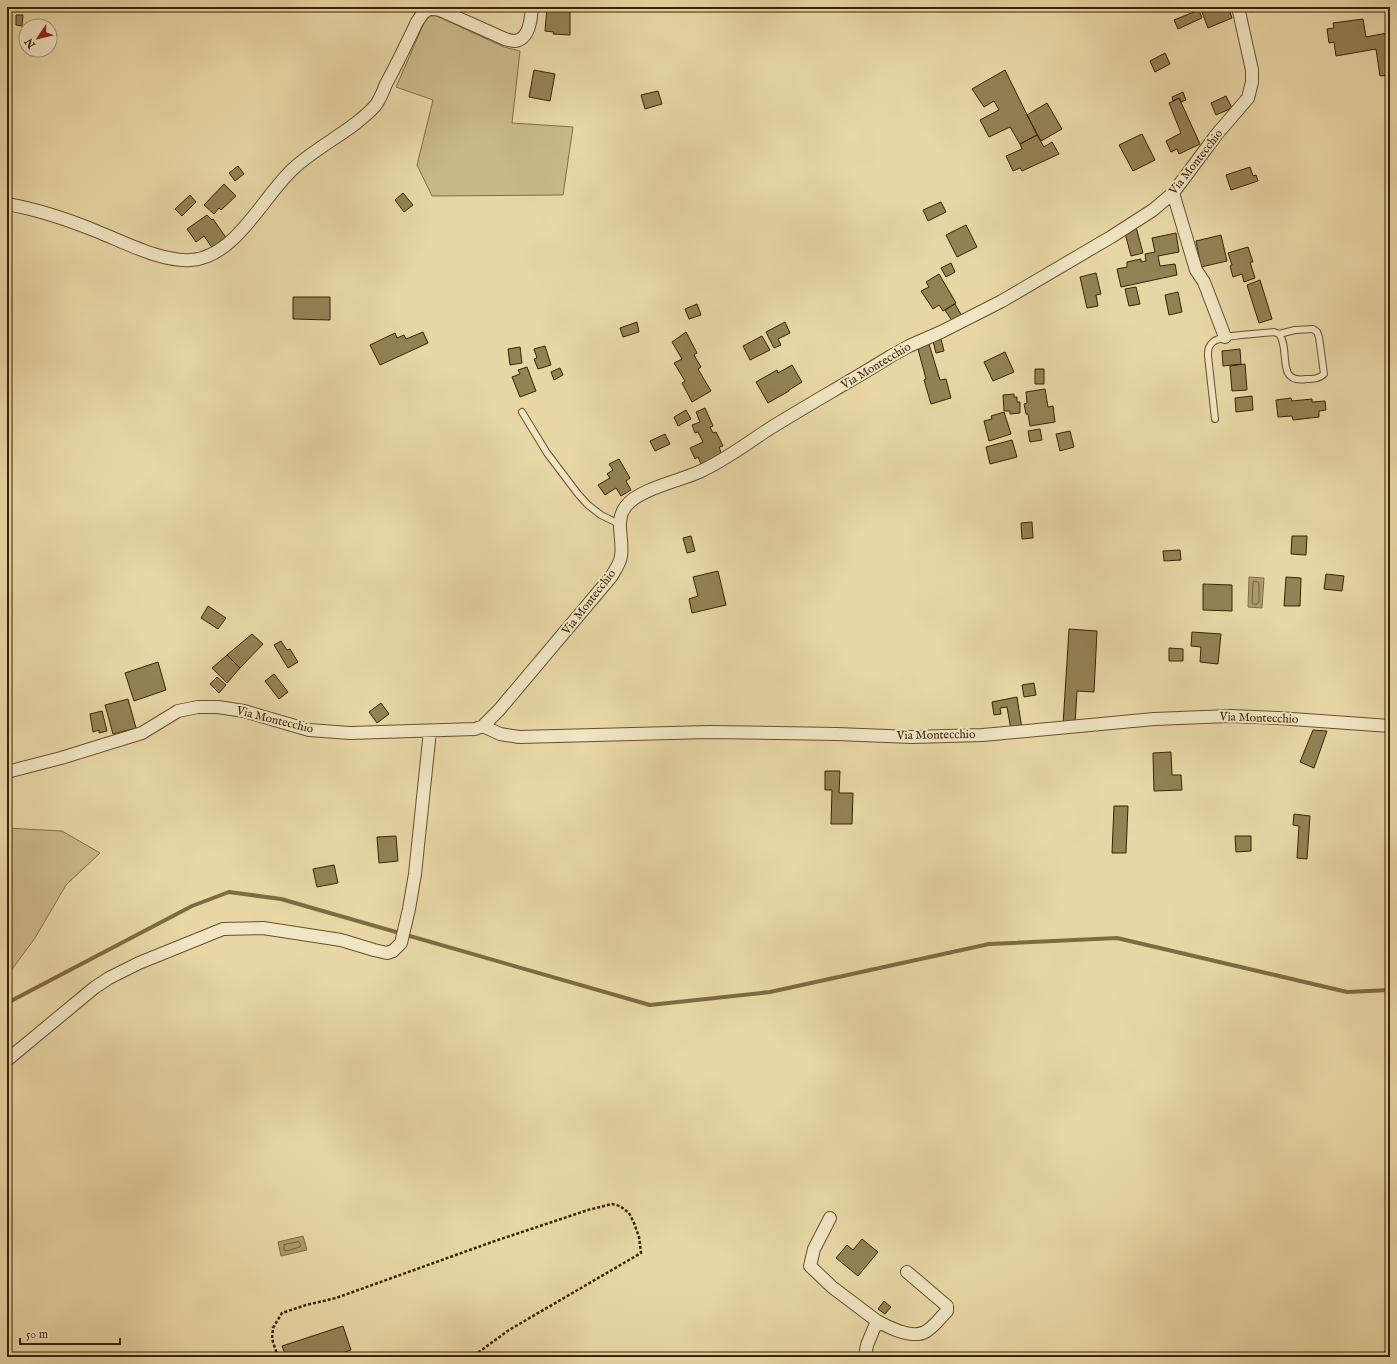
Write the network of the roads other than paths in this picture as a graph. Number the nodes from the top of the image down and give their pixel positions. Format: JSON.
{"nodes":[{"id":1,"x":532,"y":7,"type":"edge"},
{"id":2,"x":1238,"y":7,"type":"edge"},
{"id":3,"x":1173,"y":193,"type":"junction"},
{"id":4,"x":7,"y":204,"type":"edge"},
{"id":5,"x":1279,"y":334,"type":"junction"},
{"id":6,"x":1225,"y":337,"type":"junction"},
{"id":7,"x":522,"y":412,"type":"dead end"},
{"id":8,"x":1215,"y":419,"type":"dead end"},
{"id":9,"x":620,"y":524,"type":"junction"},
{"id":10,"x":483,"y":726,"type":"junction"},
{"id":11,"x":1390,"y":726,"type":"edge"},
{"id":12,"x":430,"y":731,"type":"junction"},
{"id":13,"x":7,"y":772,"type":"edge"},
{"id":14,"x":7,"y":1060,"type":"edge"},
{"id":15,"x":830,"y":1218,"type":"dead end"},
{"id":16,"x":907,"y":1272,"type":"dead end"},
{"id":17,"x":877,"y":1321,"type":"junction"},
{"id":18,"x":865,"y":1357,"type":"edge"}],
"edges":[{"from":1,"to":4,"type":"street"},
{"from":2,"to":3,"type":"street","name":"Via Montecchio"},
{"from":3,"to":6,"type":"street"},
{"from":3,"to":9,"type":"street","name":"Via Montecchio"},
{"from":5,"to":5,"type":"lane"},
{"from":5,"to":6,"type":"lane"},
{"from":6,"to":8,"type":"lane"},
{"from":7,"to":9,"type":"lane"},
{"from":9,"to":10,"type":"street","name":"Via Montecchio"},
{"from":10,"to":11,"type":"street","name":"Via Montecchio"},
{"from":10,"to":12,"type":"street","name":"Via Montecchio"},
{"from":12,"to":13,"type":"street","name":"Via Montecchio"},
{"from":12,"to":14,"type":"street"},
{"from":15,"to":17,"type":"street"},
{"from":16,"to":17,"type":"street"},
{"from":17,"to":18,"type":"street"}]}
